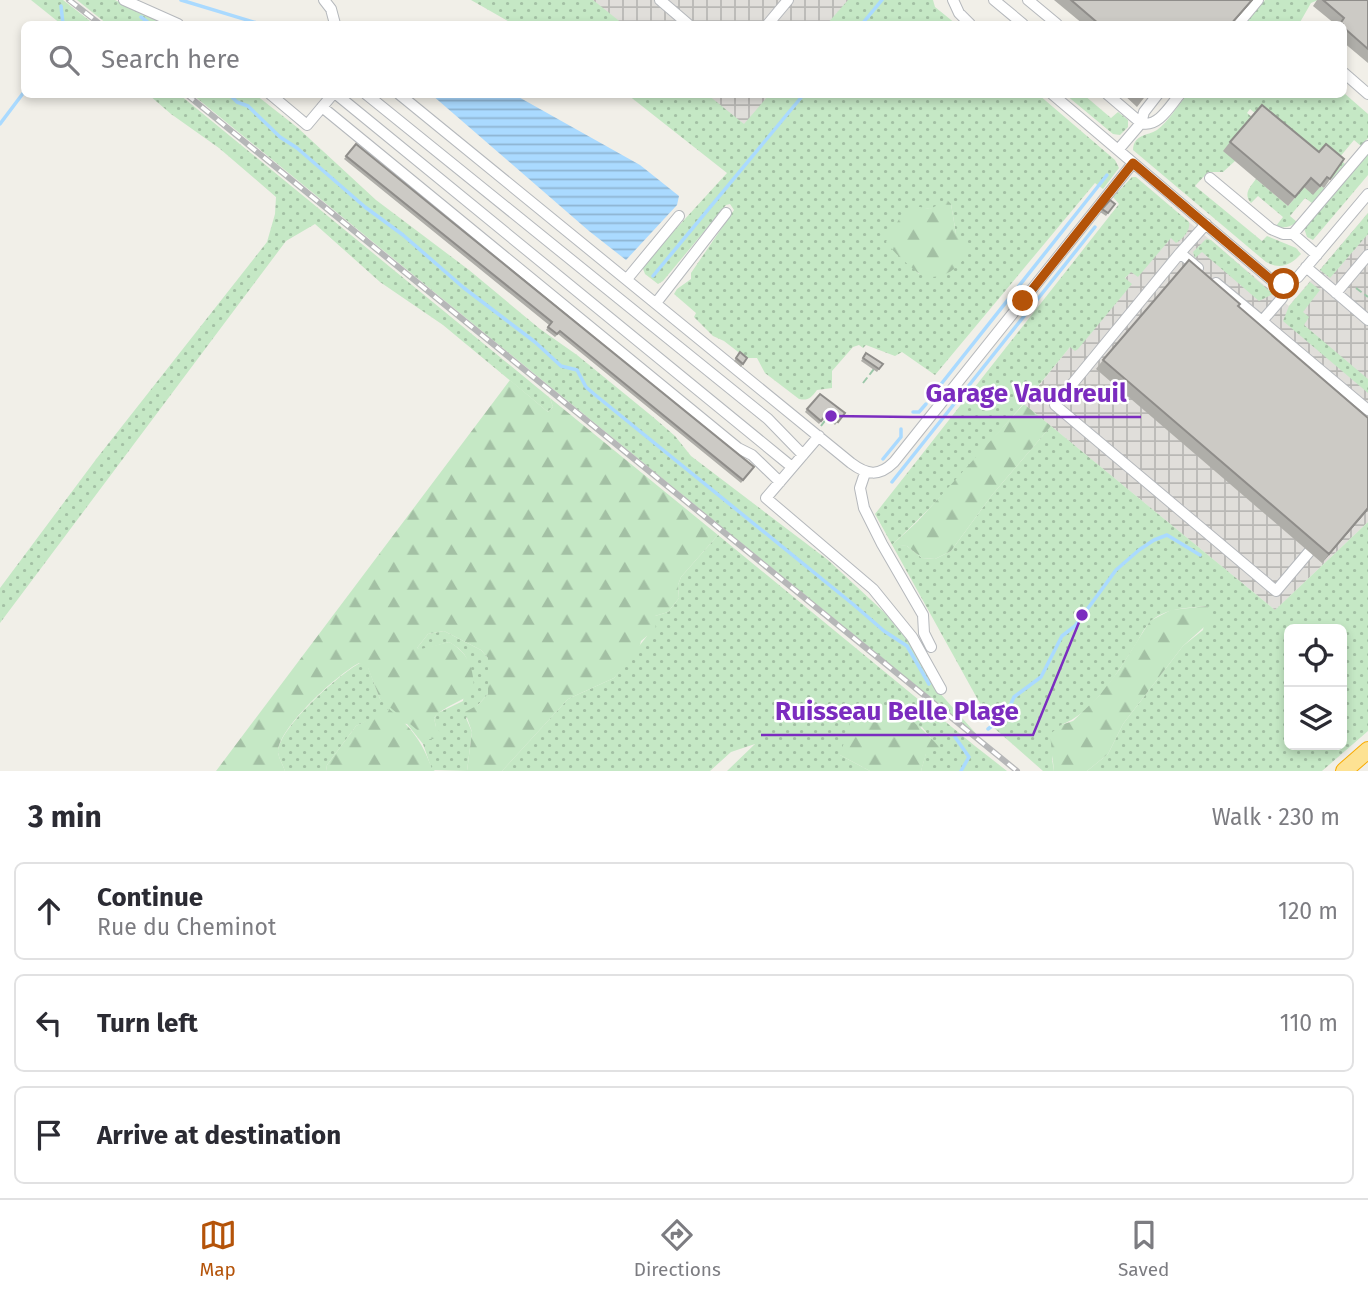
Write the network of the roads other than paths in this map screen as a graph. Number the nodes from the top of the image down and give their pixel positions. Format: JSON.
{"nodes":[{"id":1,"x":124,"y":0,"type":"edge"},
{"id":2,"x":324,"y":0,"type":"edge"},
{"id":3,"x":660,"y":0,"type":"edge"},
{"id":4,"x":788,"y":0,"type":"edge"},
{"id":5,"x":953,"y":0,"type":"edge"},
{"id":6,"x":994,"y":0,"type":"edge"},
{"id":7,"x":1028,"y":0,"type":"edge"},
{"id":8,"x":1258,"y":0,"type":"edge"},
{"id":9,"x":171,"y":21,"type":"edge"},
{"id":10,"x":334,"y":21,"type":"edge"},
{"id":11,"x":684,"y":21,"type":"edge"},
{"id":12,"x":770,"y":21,"type":"edge"},
{"id":13,"x":967,"y":21,"type":"edge"},
{"id":14,"x":1019,"y":21,"type":"edge"},
{"id":15,"x":1054,"y":21,"type":"edge"},
{"id":16,"x":1240,"y":21,"type":"edge"},
{"id":17,"x":1347,"y":77,"type":"edge"},
{"id":18,"x":1368,"y":94,"type":"edge"},
{"id":19,"x":275,"y":98,"type":"edge"},
{"id":20,"x":330,"y":98,"type":"edge"},
{"id":21,"x":339,"y":98,"type":"edge"},
{"id":22,"x":371,"y":98,"type":"edge"},
{"id":23,"x":404,"y":98,"type":"edge"},
{"id":24,"x":1057,"y":98,"type":"edge"},
{"id":25,"x":1112,"y":98,"type":"edge"},
{"id":26,"x":1155,"y":98,"type":"edge"},
{"id":27,"x":1176,"y":98,"type":"edge"},
{"id":28,"x":322,"y":107,"type":"junction"},
{"id":29,"x":1141,"y":123,"type":"junction"},
{"id":30,"x":1368,"y":146,"type":"edge"},
{"id":31,"x":1118,"y":150,"type":"junction"},
{"id":32,"x":1133,"y":163,"type":"junction"},
{"id":33,"x":1210,"y":178,"type":"dead end"},
{"id":34,"x":1368,"y":194,"type":"edge"},
{"id":35,"x":726,"y":213,"type":"dead end"},
{"id":36,"x":680,"y":216,"type":"dead end"},
{"id":37,"x":1206,"y":224,"type":"junction"},
{"id":38,"x":1293,"y":234,"type":"junction"},
{"id":39,"x":1180,"y":253,"type":"junction"},
{"id":40,"x":1317,"y":255,"type":"junction"},
{"id":41,"x":1368,"y":255,"type":"edge"},
{"id":42,"x":1306,"y":267,"type":"junction"},
{"id":43,"x":627,"y":279,"type":"junction"},
{"id":44,"x":1287,"y":284,"type":"junction"},
{"id":45,"x":1336,"y":293,"type":"junction"},
{"id":46,"x":656,"y":303,"type":"junction"},
{"id":47,"x":1368,"y":320,"type":"edge"},
{"id":48,"x":1262,"y":321,"type":"junction"},
{"id":49,"x":1368,"y":410,"type":"edge"},
{"id":50,"x":820,"y":431,"type":"junction"},
{"id":51,"x":803,"y":455,"type":"junction"},
{"id":52,"x":792,"y":467,"type":"junction"},
{"id":53,"x":865,"y":473,"type":"junction"},
{"id":54,"x":780,"y":482,"type":"junction"},
{"id":55,"x":1309,"y":552,"type":"dead end"},
{"id":56,"x":931,"y":647,"type":"dead end"},
{"id":57,"x":941,"y":689,"type":"dead end"},
{"id":58,"x":1368,"y":750,"type":"edge"},
{"id":59,"x":1344,"y":771,"type":"edge"}],
"edges":[{"from":1,"to":9,"type":"street"},
{"from":2,"to":10,"type":"street"},
{"from":3,"to":11,"type":"street"},
{"from":4,"to":12,"type":"street"},
{"from":5,"to":13,"type":"street"},
{"from":6,"to":14,"type":"street"},
{"from":7,"to":15,"type":"street"},
{"from":8,"to":16,"type":"street"},
{"from":17,"to":18,"type":"street"},
{"from":19,"to":28,"type":"street"},
{"from":20,"to":28,"type":"street"},
{"from":21,"to":52,"type":"street"},
{"from":22,"to":51,"type":"street"},
{"from":23,"to":43,"type":"street"},
{"from":24,"to":31,"type":"street"},
{"from":25,"to":29,"type":"street"},
{"from":26,"to":29,"type":"street"},
{"from":27,"to":29,"type":"street"},
{"from":28,"to":54,"type":"street"},
{"from":29,"to":31,"type":"street"},
{"from":30,"to":38,"type":"street"},
{"from":31,"to":32,"type":"street"},
{"from":32,"to":37,"type":"street"},
{"from":32,"to":53,"type":"street"},
{"from":33,"to":38,"type":"street"},
{"from":34,"to":40,"type":"street"},
{"from":35,"to":46,"type":"street"},
{"from":36,"to":43,"type":"street"},
{"from":37,"to":39,"type":"street"},
{"from":37,"to":44,"type":"street"},
{"from":38,"to":40,"type":"street"},
{"from":39,"to":48,"type":"street"},
{"from":39,"to":55,"type":"street"},
{"from":40,"to":42,"type":"street"},
{"from":41,"to":45,"type":"street"},
{"from":42,"to":44,"type":"street"},
{"from":42,"to":45,"type":"street"},
{"from":43,"to":46,"type":"street"},
{"from":44,"to":48,"type":"street"},
{"from":45,"to":47,"type":"street"},
{"from":46,"to":50,"type":"street"},
{"from":48,"to":49,"type":"street"},
{"from":50,"to":51,"type":"street"},
{"from":50,"to":53,"type":"street"},
{"from":51,"to":52,"type":"street"},
{"from":52,"to":54,"type":"street"},
{"from":53,"to":56,"type":"street"},
{"from":54,"to":57,"type":"street"},
{"from":58,"to":59,"type":"highway"}]}
